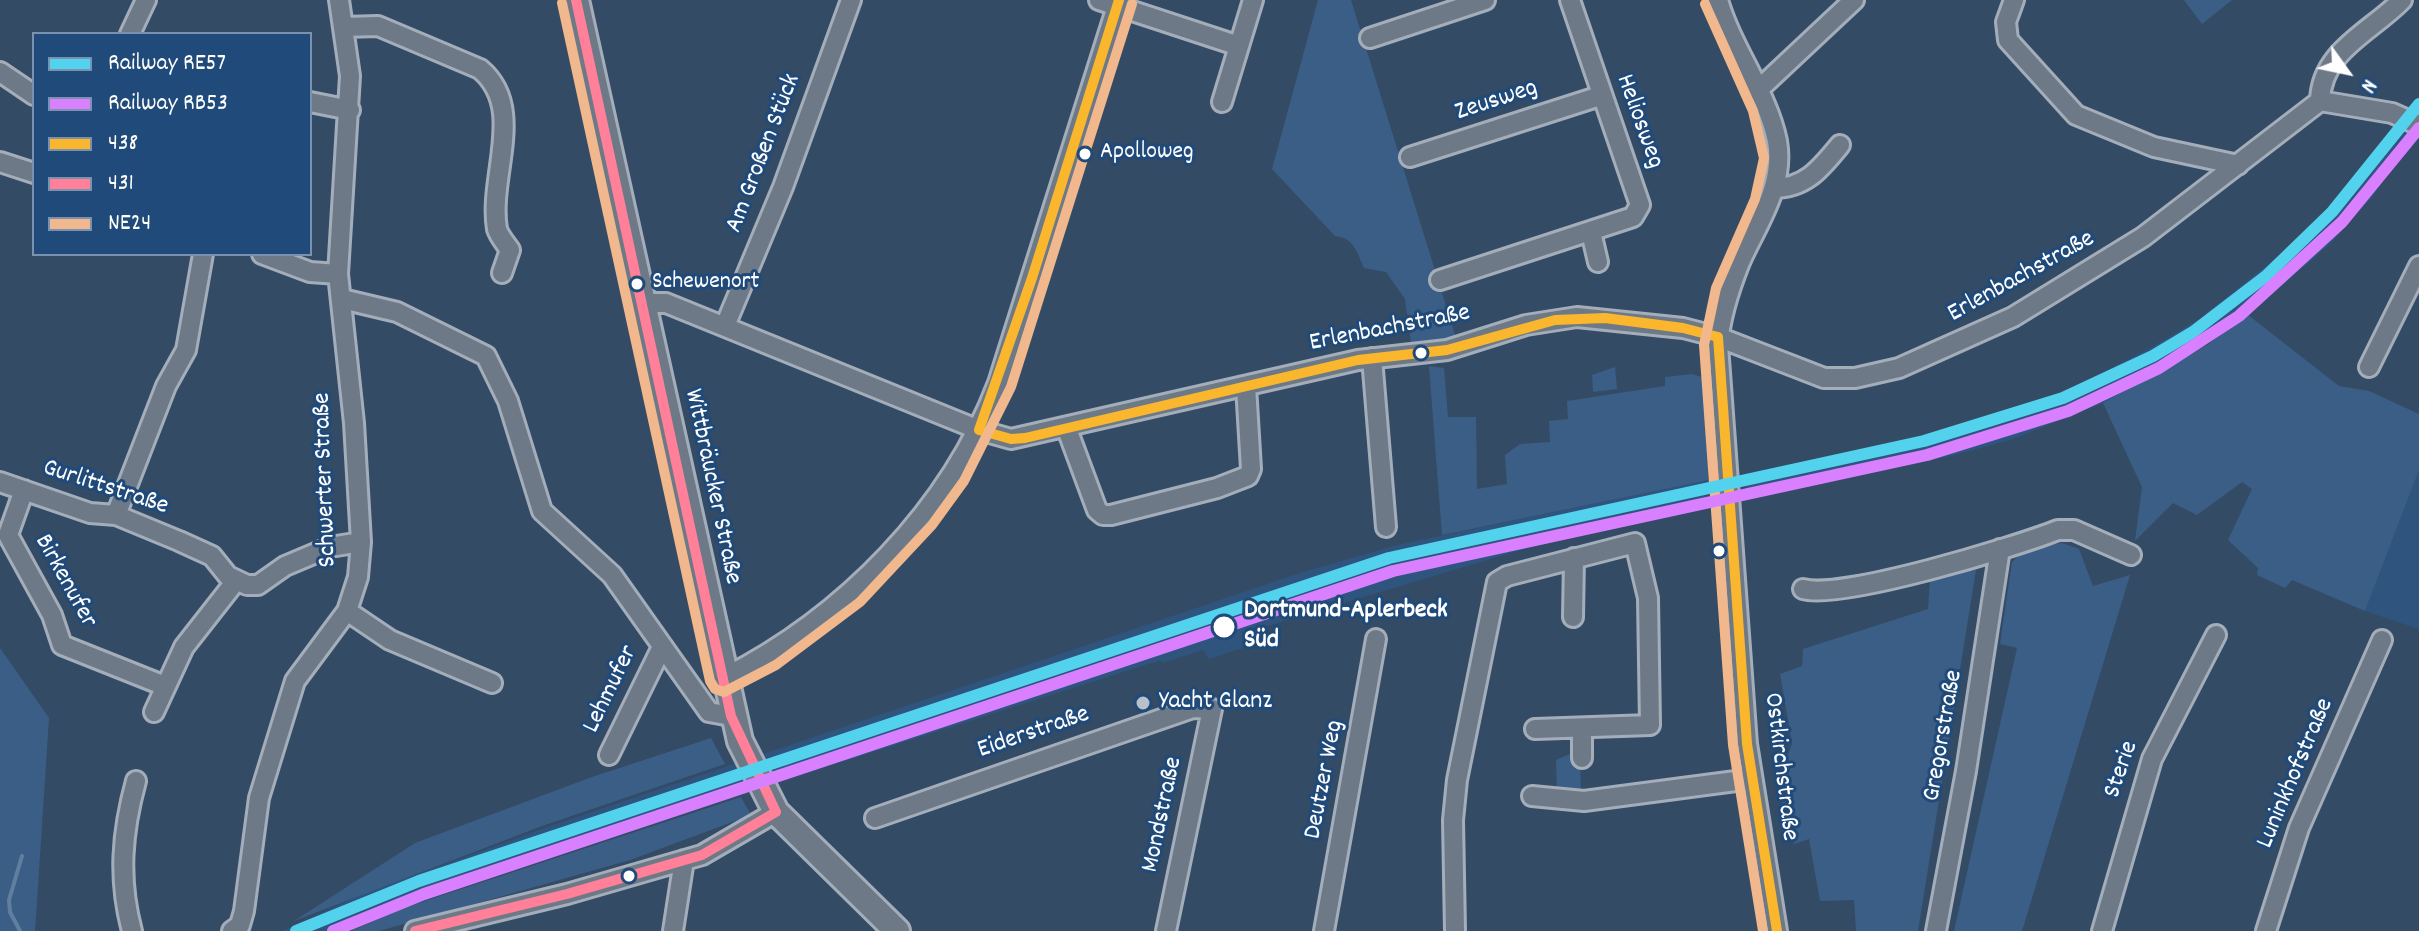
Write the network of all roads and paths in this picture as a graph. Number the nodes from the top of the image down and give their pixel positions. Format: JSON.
{"nodes":[{"id":1,"x":146,"y":0,"type":"edge"},
{"id":2,"x":339,"y":0,"type":"edge"},
{"id":3,"x":576,"y":0,"type":"edge"},
{"id":4,"x":851,"y":0,"type":"edge"},
{"id":5,"x":1099,"y":0,"type":"edge"},
{"id":6,"x":1253,"y":0,"type":"edge"},
{"id":7,"x":1485,"y":0,"type":"edge"},
{"id":8,"x":1570,"y":0,"type":"edge"},
{"id":9,"x":1718,"y":0,"type":"edge"},
{"id":10,"x":1854,"y":0,"type":"edge"},
{"id":11,"x":2014,"y":0,"type":"edge"},
{"id":12,"x":2402,"y":0,"type":"edge"},
{"id":13,"x":1118,"y":4,"type":"edge"},
{"id":14,"x":344,"y":27,"type":"junction"},
{"id":15,"x":131,"y":32,"type":"edge"},
{"id":16,"x":1370,"y":38,"type":"dead end"},
{"id":17,"x":1239,"y":46,"type":"junction"},
{"id":18,"x":0,"y":72,"type":"edge"},
{"id":19,"x":1757,"y":91,"type":"junction"},
{"id":20,"x":32,"y":94,"type":"edge"},
{"id":21,"x":1600,"y":96,"type":"junction"},
{"id":22,"x":2320,"y":101,"type":"junction"},
{"id":23,"x":312,"y":102,"type":"edge"},
{"id":24,"x":1222,"y":102,"type":"dead end"},
{"id":25,"x":350,"y":110,"type":"junction"},
{"id":26,"x":2419,"y":125,"type":"edge"},
{"id":27,"x":1840,"y":145,"type":"dead end"},
{"id":28,"x":1410,"y":157,"type":"dead end"},
{"id":29,"x":0,"y":162,"type":"edge"},
{"id":30,"x":2238,"y":165,"type":"junction"},
{"id":31,"x":32,"y":172,"type":"edge"},
{"id":32,"x":1774,"y":188,"type":"junction"},
{"id":33,"x":1591,"y":232,"type":"junction"},
{"id":34,"x":203,"y":256,"type":"edge"},
{"id":35,"x":267,"y":256,"type":"edge"},
{"id":36,"x":1598,"y":262,"type":"dead end"},
{"id":37,"x":2419,"y":266,"type":"edge"},
{"id":38,"x":502,"y":273,"type":"dead end"},
{"id":39,"x":338,"y":274,"type":"junction"},
{"id":40,"x":1440,"y":280,"type":"dead end"},
{"id":41,"x":342,"y":299,"type":"junction"},
{"id":42,"x":642,"y":303,"type":"junction"},
{"id":43,"x":725,"y":326,"type":"junction"},
{"id":44,"x":1718,"y":337,"type":"junction"},
{"id":45,"x":1372,"y":358,"type":"junction"},
{"id":46,"x":2369,"y":367,"type":"dead end"},
{"id":47,"x":1246,"y":386,"type":"junction"},
{"id":48,"x":1067,"y":429,"type":"junction"},
{"id":49,"x":979,"y":430,"type":"junction"},
{"id":50,"x":0,"y":482,"type":"edge"},
{"id":51,"x":24,"y":490,"type":"junction"},
{"id":52,"x":116,"y":515,"type":"junction"},
{"id":53,"x":1386,"y":527,"type":"dead end"},
{"id":54,"x":361,"y":542,"type":"junction"},
{"id":55,"x":2000,"y":549,"type":"junction"},
{"id":56,"x":2131,"y":555,"type":"dead end"},
{"id":57,"x":1574,"y":558,"type":"junction"},
{"id":58,"x":235,"y":582,"type":"junction"},
{"id":59,"x":1803,"y":589,"type":"dead end"},
{"id":60,"x":347,"y":611,"type":"junction"},
{"id":61,"x":1573,"y":617,"type":"dead end"},
{"id":62,"x":2216,"y":635,"type":"dead end"},
{"id":63,"x":1376,"y":639,"type":"dead end"},
{"id":64,"x":2382,"y":640,"type":"dead end"},
{"id":65,"x":662,"y":647,"type":"junction"},
{"id":66,"x":724,"y":678,"type":"junction"},
{"id":67,"x":492,"y":683,"type":"dead end"},
{"id":68,"x":165,"y":686,"type":"junction"},
{"id":69,"x":1212,"y":709,"type":"joint"},
{"id":70,"x":154,"y":712,"type":"dead end"},
{"id":71,"x":733,"y":720,"type":"junction"},
{"id":72,"x":1582,"y":728,"type":"junction"},
{"id":73,"x":1535,"y":729,"type":"dead end"},
{"id":74,"x":609,"y":755,"type":"dead end"},
{"id":75,"x":1582,"y":758,"type":"dead end"},
{"id":76,"x":1751,"y":779,"type":"junction"},
{"id":77,"x":136,"y":781,"type":"dead end"},
{"id":78,"x":1532,"y":796,"type":"dead end"},
{"id":79,"x":773,"y":806,"type":"junction"},
{"id":80,"x":875,"y":818,"type":"dead end"},
{"id":81,"x":684,"y":860,"type":"junction"},
{"id":82,"x":132,"y":931,"type":"edge"},
{"id":83,"x":232,"y":931,"type":"edge"},
{"id":84,"x":415,"y":931,"type":"edge"},
{"id":85,"x":673,"y":931,"type":"edge"},
{"id":86,"x":897,"y":931,"type":"edge"},
{"id":87,"x":1166,"y":931,"type":"edge"},
{"id":88,"x":1324,"y":931,"type":"edge"},
{"id":89,"x":1455,"y":931,"type":"edge"},
{"id":90,"x":1777,"y":931,"type":"edge"},
{"id":91,"x":1936,"y":931,"type":"edge"},
{"id":92,"x":2102,"y":931,"type":"edge"},
{"id":93,"x":2266,"y":931,"type":"edge"}],
"edges":[{"from":1,"to":15,"type":"street"},
{"from":2,"to":14,"type":"street","name":"Schwerter Straße"},
{"from":3,"to":42,"type":"main road","name":"Wittbräucker Straße"},
{"from":4,"to":43,"type":"street","name":"Am Großen Stück"},
{"from":5,"to":13,"type":"street"},
{"from":6,"to":17,"type":"street"},
{"from":7,"to":16,"type":"street"},
{"from":8,"to":21,"type":"street","name":"Heliosweg"},
{"from":9,"to":19,"type":"street","name":"Ostkirchstraße"},
{"from":10,"to":19,"type":"street"},
{"from":11,"to":30,"type":"street"},
{"from":12,"to":22,"type":"street"},
{"from":13,"to":17,"type":"street"},
{"from":13,"to":49,"type":"street"},
{"from":14,"to":25,"type":"street","name":"Schwerter Straße"},
{"from":14,"to":38,"type":"street"},
{"from":17,"to":24,"type":"street"},
{"from":18,"to":20,"type":"street"},
{"from":19,"to":32,"type":"street","name":"Ostkirchstraße"},
{"from":21,"to":28,"type":"street","name":"Zeusweg"},
{"from":21,"to":33,"type":"street","name":"Heliosweg"},
{"from":22,"to":26,"type":"street"},
{"from":22,"to":30,"type":"street","name":"Erlenbachstraße"},
{"from":23,"to":25,"type":"street"},
{"from":25,"to":39,"type":"street","name":"Schwerter Straße"},
{"from":27,"to":32,"type":"street"},
{"from":29,"to":31,"type":"street"},
{"from":30,"to":44,"type":"street","name":"Erlenbachstraße"},
{"from":32,"to":44,"type":"street","name":"Ostkirchstraße"},
{"from":33,"to":36,"type":"street"},
{"from":33,"to":40,"type":"street","name":"Heliosweg"},
{"from":34,"to":52,"type":"street"},
{"from":35,"to":39,"type":"street"},
{"from":37,"to":46,"type":"street"},
{"from":39,"to":41,"type":"street","name":"Schwerter Straße"},
{"from":41,"to":54,"type":"street","name":"Schwerter Straße"},
{"from":41,"to":65,"type":"street"},
{"from":42,"to":43,"type":"street","name":"Erlenbachstraße"},
{"from":42,"to":66,"type":"main road","name":"Wittbräucker Straße"},
{"from":43,"to":49,"type":"street","name":"Erlenbachstraße"},
{"from":44,"to":45,"type":"street","name":"Erlenbachstraße"},
{"from":44,"to":76,"type":"street","name":"Ostkirchstraße"},
{"from":45,"to":47,"type":"street","name":"Erlenbachstraße"},
{"from":45,"to":53,"type":"street"},
{"from":47,"to":48,"type":"street","name":"Erlenbachstraße"},
{"from":47,"to":48,"type":"street"},
{"from":48,"to":49,"type":"street","name":"Erlenbachstraße"},
{"from":49,"to":66,"type":"street"},
{"from":50,"to":51,"type":"street","name":"Gurlittstraße"},
{"from":51,"to":52,"type":"street","name":"Gurlittstraße"},
{"from":51,"to":68,"type":"street","name":"Birkenufer"},
{"from":52,"to":58,"type":"street","name":"Gurlittstraße"},
{"from":54,"to":58,"type":"street"},
{"from":54,"to":60,"type":"street","name":"Schwerter Straße"},
{"from":55,"to":56,"type":"street"},
{"from":55,"to":59,"type":"street"},
{"from":55,"to":91,"type":"street","name":"Gregorstraße"},
{"from":57,"to":61,"type":"street"},
{"from":57,"to":72,"type":"street"},
{"from":57,"to":89,"type":"street"},
{"from":58,"to":68,"type":"street"},
{"from":60,"to":67,"type":"street"},
{"from":60,"to":83,"type":"street","name":"Schwerter Straße"},
{"from":62,"to":92,"type":"street","name":"Sterie"},
{"from":63,"to":88,"type":"street","name":"Deutzer Weg"},
{"from":64,"to":93,"type":"street","name":"Luninkhofstraße"},
{"from":65,"to":71,"type":"street"},
{"from":65,"to":74,"type":"street","name":"Lehmufer"},
{"from":66,"to":71,"type":"main road","name":"Wittbräucker Straße"},
{"from":68,"to":70,"type":"street"},
{"from":69,"to":80,"type":"street","name":"Eiderstraße"},
{"from":69,"to":87,"type":"street","name":"Mondstraße"},
{"from":71,"to":79,"type":"main road","name":"Wittbräucker Straße"},
{"from":72,"to":73,"type":"street"},
{"from":72,"to":75,"type":"street"},
{"from":76,"to":78,"type":"street"},
{"from":76,"to":90,"type":"street","name":"Ostkirchstraße"},
{"from":77,"to":82,"type":"street"},
{"from":79,"to":81,"type":"street"},
{"from":79,"to":86,"type":"main road","name":"Wittbräucker Straße"},
{"from":81,"to":84,"type":"street"},
{"from":81,"to":85,"type":"street"}]}
